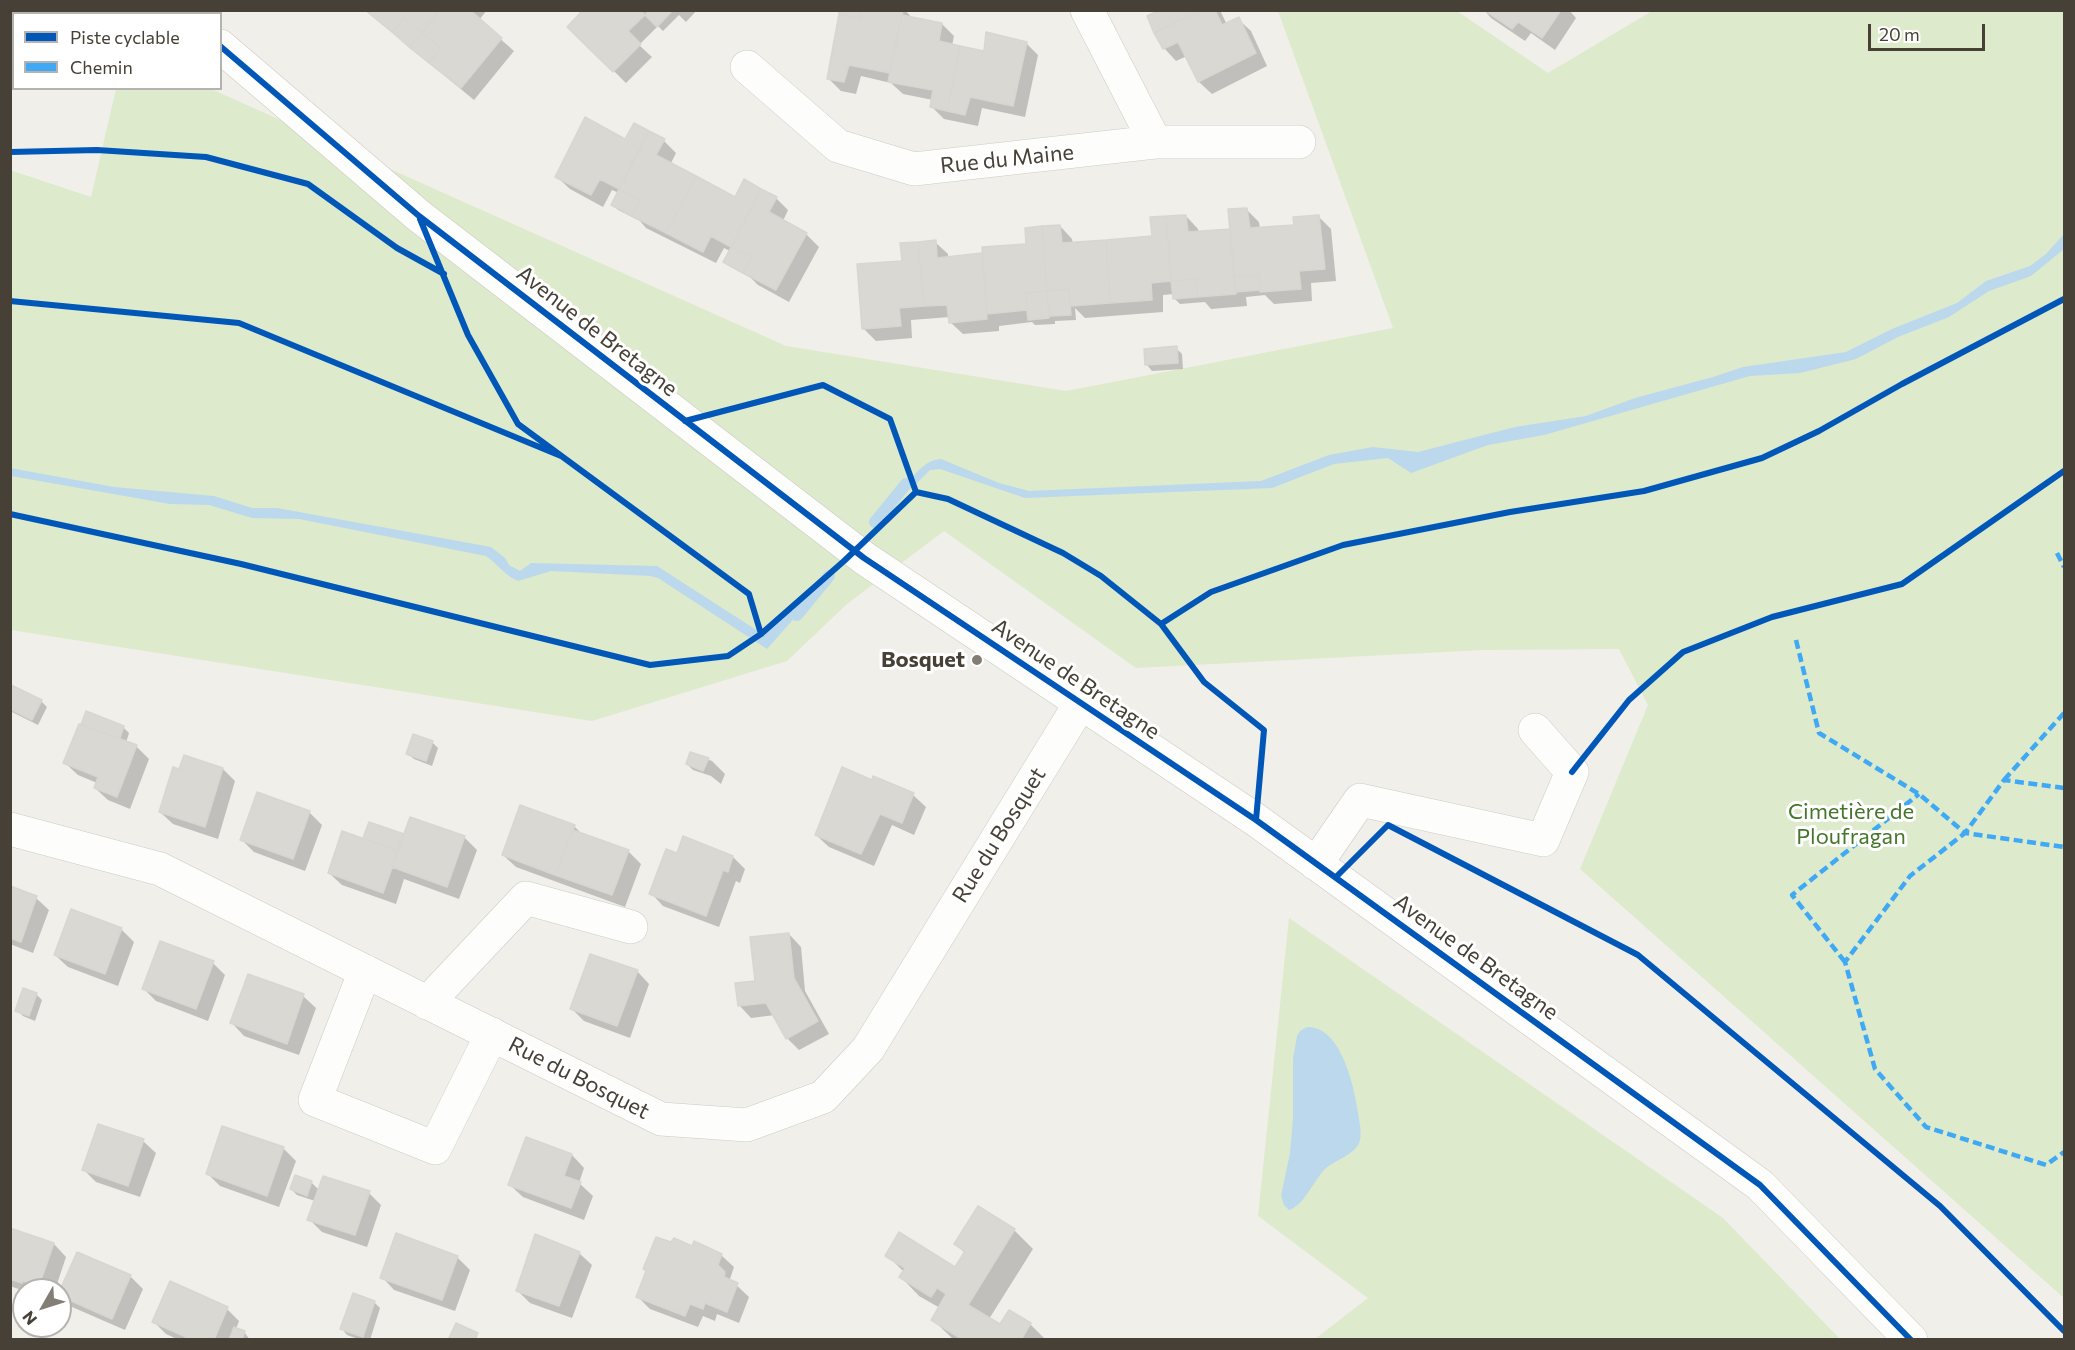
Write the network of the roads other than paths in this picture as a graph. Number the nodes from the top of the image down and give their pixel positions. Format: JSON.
{"nodes":[{"id":1,"x":1087,"y":10,"type":"edge"},
{"id":2,"x":222,"y":48,"type":"edge"},
{"id":3,"x":747,"y":67,"type":"dead end"},
{"id":4,"x":1155,"y":142,"type":"junction"},
{"id":5,"x":1299,"y":142,"type":"dead end"},
{"id":6,"x":1080,"y":704,"type":"junction"},
{"id":7,"x":1535,"y":730,"type":"dead end"},
{"id":8,"x":10,"y":830,"type":"edge"},
{"id":9,"x":1316,"y":864,"type":"junction"},
{"id":10,"x":631,"y":927,"type":"dead end"},
{"id":11,"x":365,"y":971,"type":"junction"},
{"id":12,"x":427,"y":1003,"type":"junction"},
{"id":13,"x":492,"y":1034,"type":"junction"},
{"id":14,"x":1911,"y":1340,"type":"edge"}],
"edges":[{"from":1,"to":4,"type":"street"},
{"from":2,"to":6,"type":"street","name":"Avenue de Bretagne"},
{"from":3,"to":4,"type":"street","name":"Rue du Maine"},
{"from":4,"to":5,"type":"street","name":"Rue du Maine"},
{"from":6,"to":9,"type":"street","name":"Avenue de Bretagne"},
{"from":6,"to":13,"type":"street","name":"Rue du Bosquet"},
{"from":7,"to":9,"type":"street"},
{"from":8,"to":11,"type":"street","name":"Rue du Bosquet"},
{"from":9,"to":14,"type":"street","name":"Avenue de Bretagne"},
{"from":10,"to":12,"type":"street"},
{"from":11,"to":12,"type":"street","name":"Rue du Bosquet"},
{"from":11,"to":13,"type":"street"},
{"from":12,"to":13,"type":"street","name":"Rue du Bosquet"}]}
